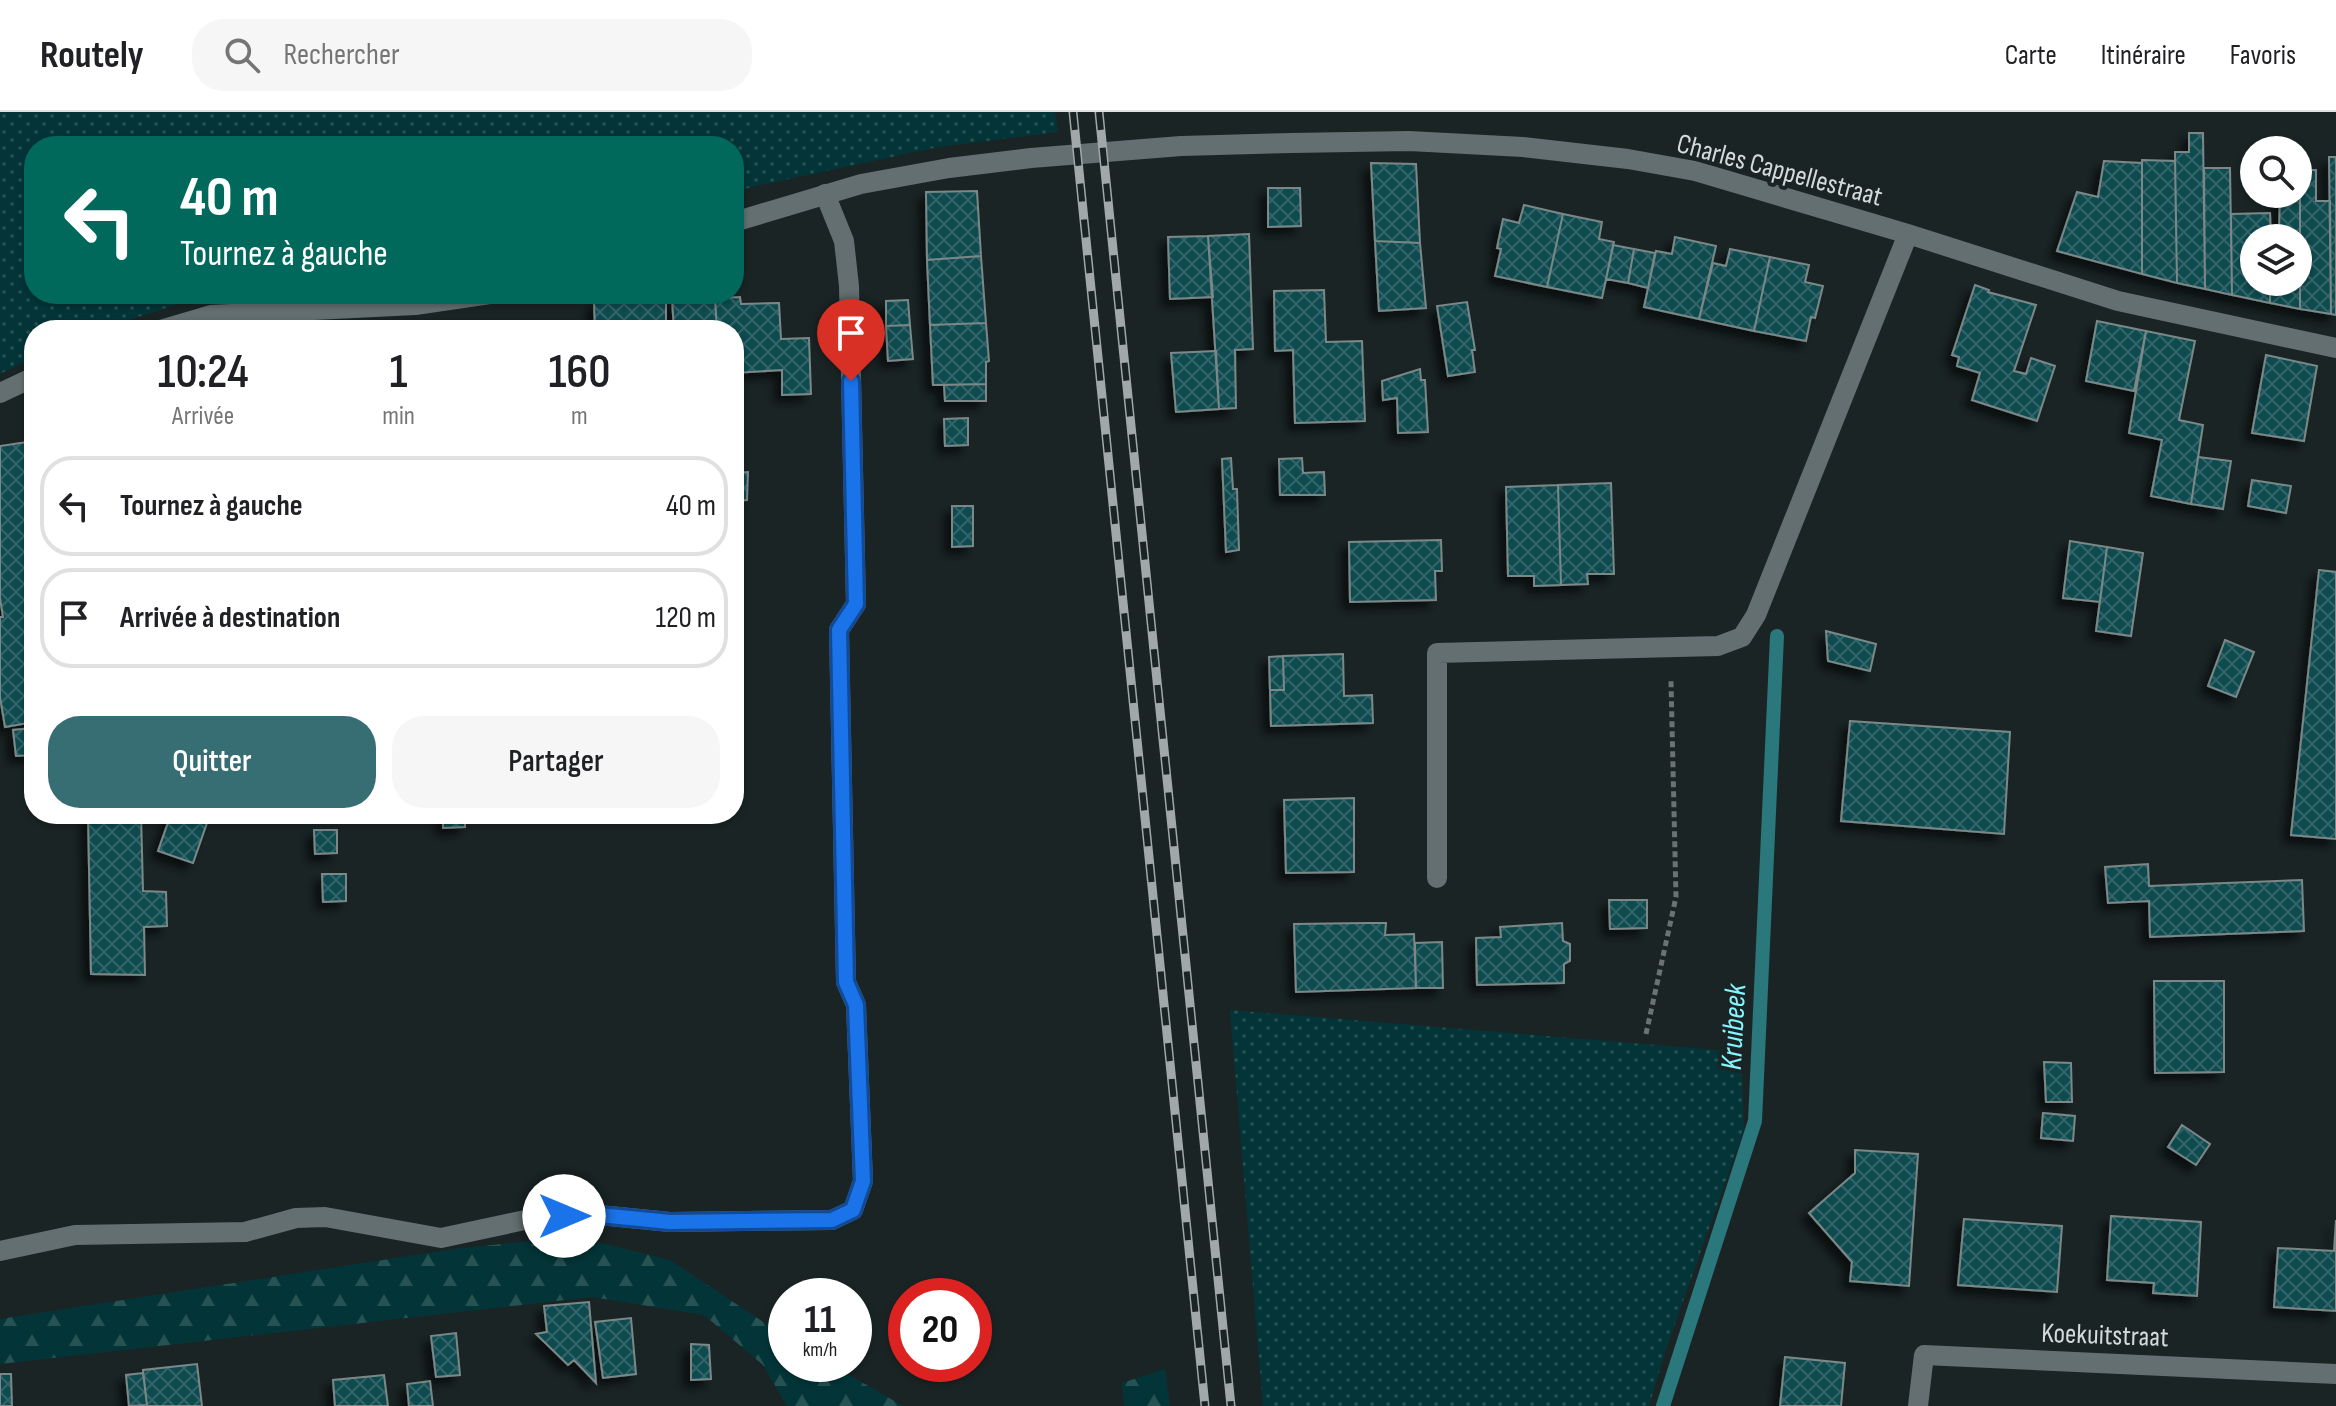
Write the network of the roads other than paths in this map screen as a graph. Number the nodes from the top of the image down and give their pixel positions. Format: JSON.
{"nodes":[{"id":1,"x":825,"y":194,"type":"junction"},
{"id":2,"x":744,"y":219,"type":"edge"},
{"id":3,"x":1908,"y":234,"type":"junction"},
{"id":4,"x":422,"y":304,"type":"edge"},
{"id":5,"x":194,"y":320,"type":"edge"},
{"id":6,"x":2336,"y":348,"type":"edge"},
{"id":7,"x":24,"y":382,"type":"edge"},
{"id":8,"x":0,"y":393,"type":"edge"},
{"id":9,"x":1437,"y":878,"type":"dead end"},
{"id":10,"x":0,"y":1251,"type":"edge"},
{"id":11,"x":2336,"y":1374,"type":"edge"},
{"id":12,"x":1918,"y":1406,"type":"edge"}],
"edges":[{"from":1,"to":2,"type":"street","name":"Charles Cappellestraat"},
{"from":1,"to":3,"type":"street","name":"Charles Cappellestraat"},
{"from":1,"to":10,"type":"street"},
{"from":3,"to":6,"type":"street","name":"Charles Cappellestraat"},
{"from":3,"to":9,"type":"street","name":"Charles Cappellestraat"},
{"from":4,"to":5,"type":"street"},
{"from":7,"to":8,"type":"street"},
{"from":11,"to":12,"type":"street","name":"Koekuitstraat"}]}
